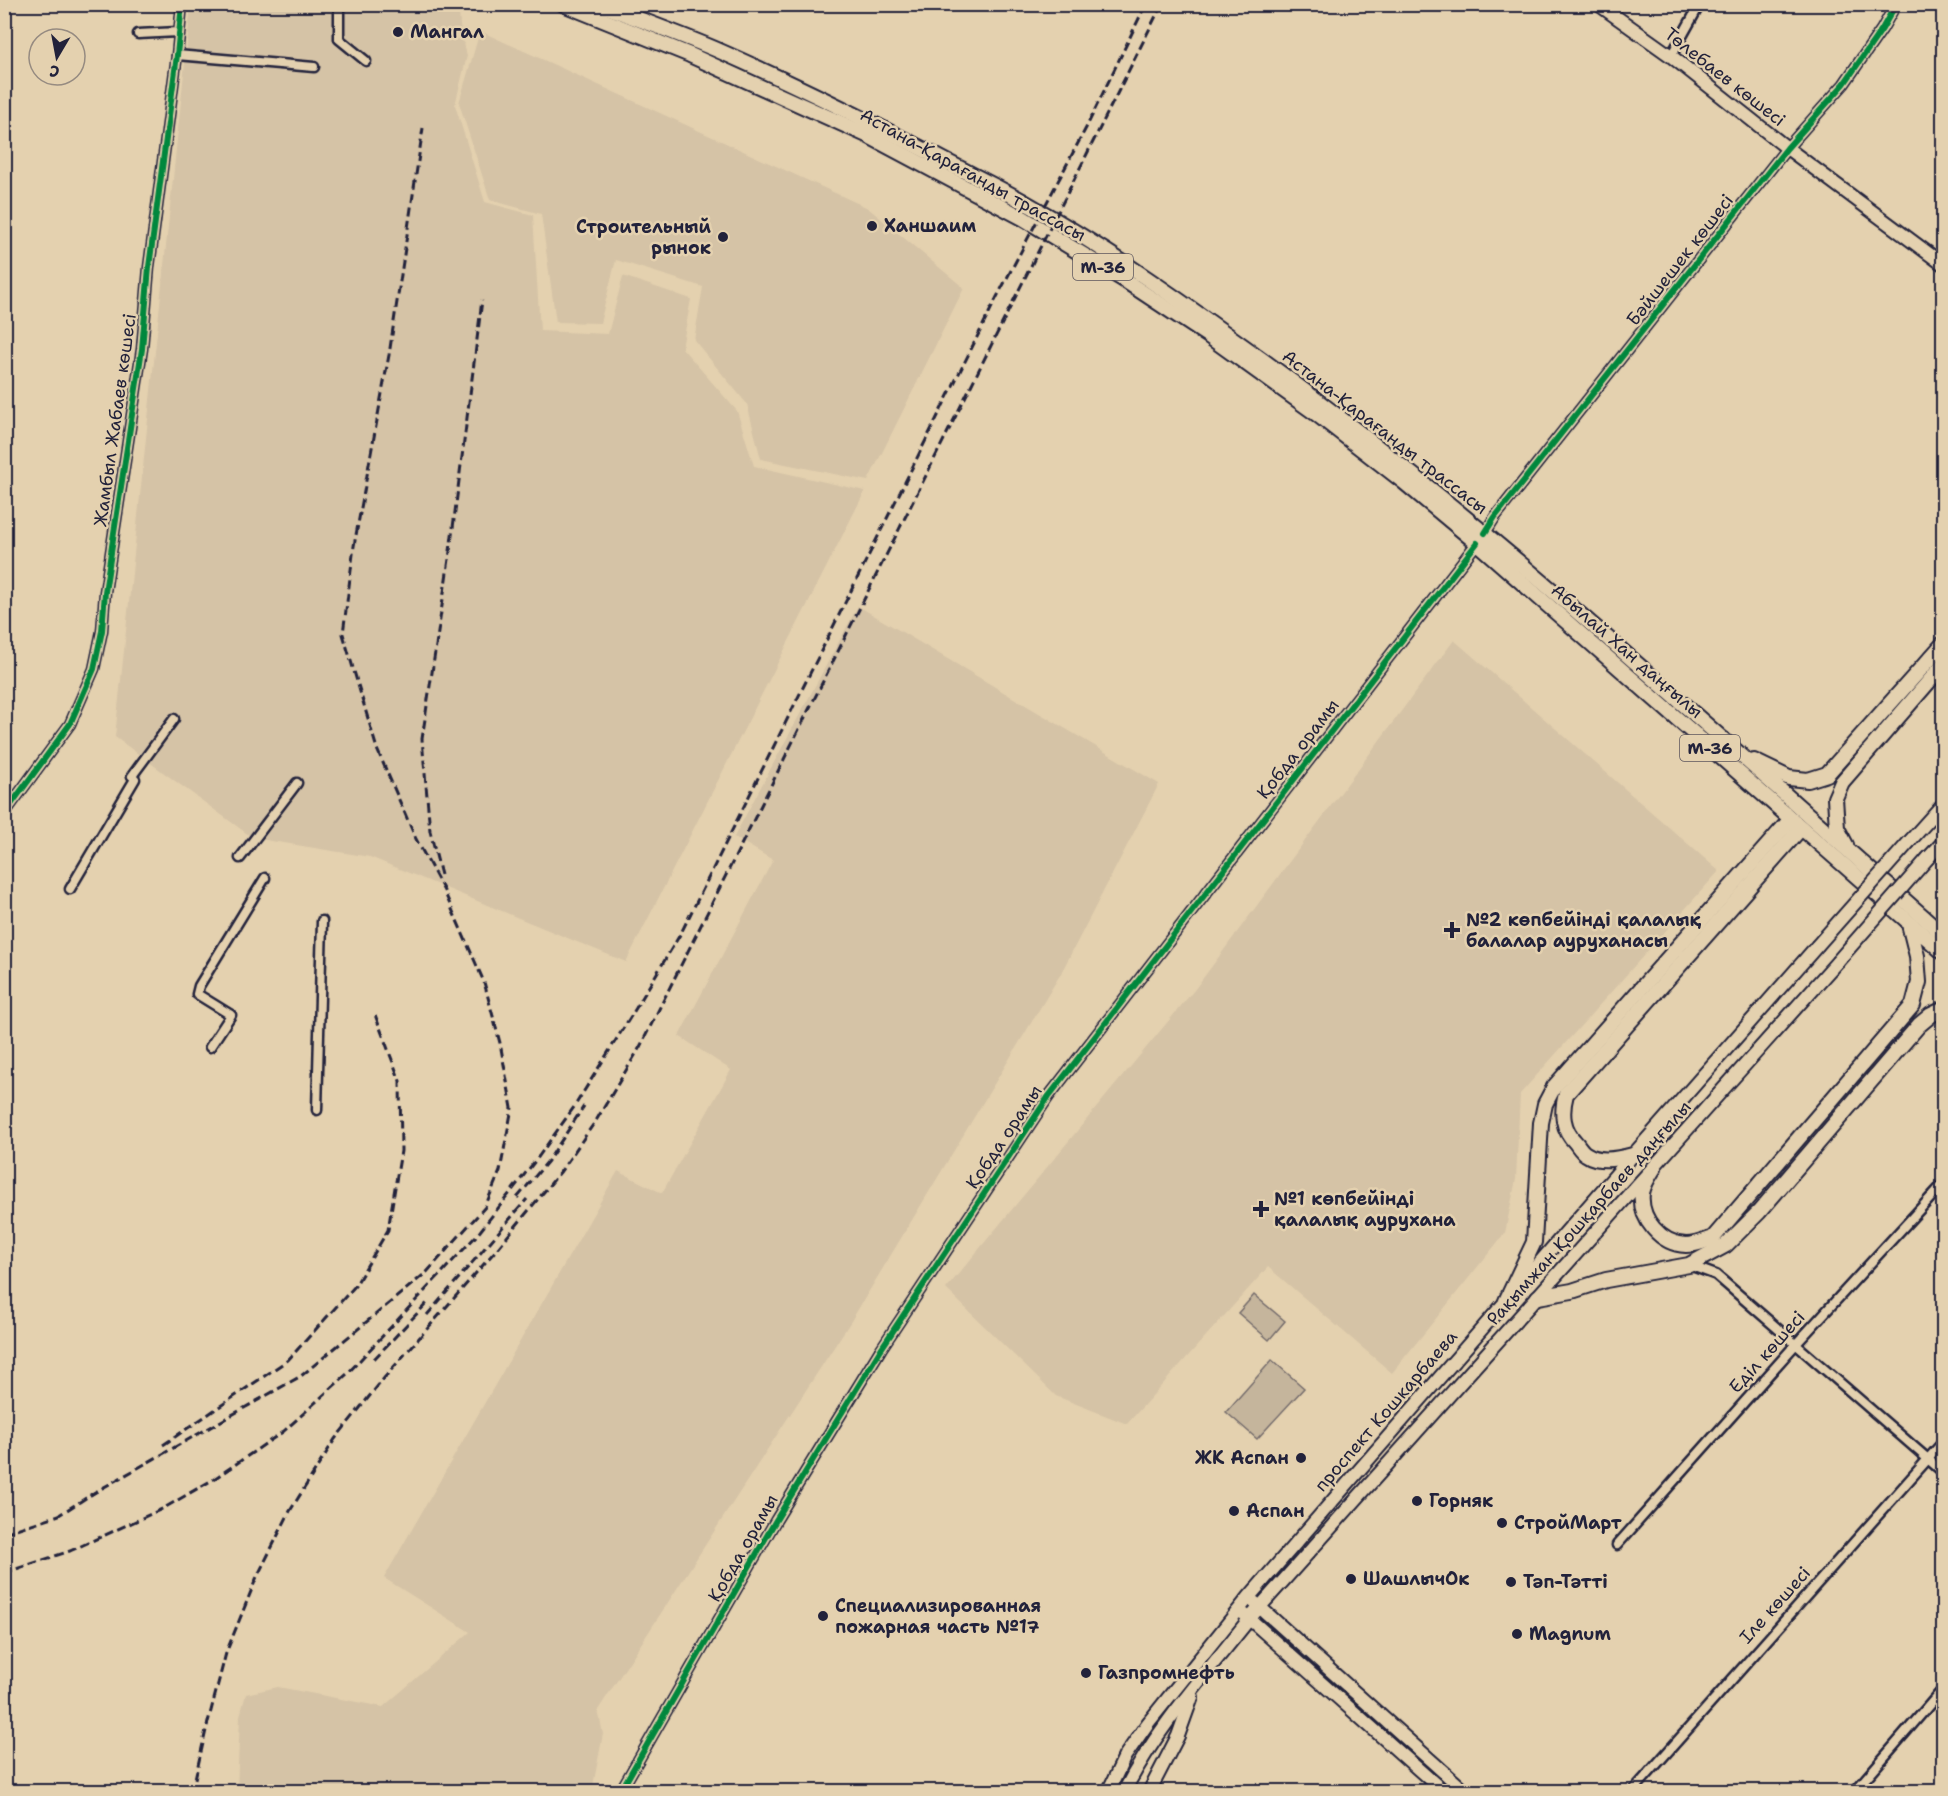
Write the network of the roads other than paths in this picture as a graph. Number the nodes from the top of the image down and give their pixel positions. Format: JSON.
{"nodes":[{"id":1,"x":182,"y":4,"type":"edge"},
{"id":2,"x":339,"y":4,"type":"edge"},
{"id":3,"x":564,"y":4,"type":"edge"},
{"id":4,"x":599,"y":4,"type":"edge"},
{"id":5,"x":1598,"y":4,"type":"edge"},
{"id":6,"x":1700,"y":4,"type":"edge"},
{"id":7,"x":1896,"y":4,"type":"edge"},
{"id":8,"x":178,"y":33,"type":"junction"},
{"id":9,"x":138,"y":34,"type":"dead end"},
{"id":10,"x":177,"y":55,"type":"junction"},
{"id":11,"x":1671,"y":56,"type":"junction"},
{"id":12,"x":366,"y":61,"type":"dead end"},
{"id":13,"x":314,"y":67,"type":"dead end"},
{"id":14,"x":1787,"y":148,"type":"junction"},
{"id":15,"x":1944,"y":265,"type":"edge"},
{"id":16,"x":1481,"y":538,"type":"junction"},
{"id":17,"x":1944,"y":643,"type":"edge"},
{"id":18,"x":1944,"y":664,"type":"edge"},
{"id":19,"x":174,"y":719,"type":"dead end"},
{"id":20,"x":1740,"y":754,"type":"junction"},
{"id":21,"x":297,"y":783,"type":"dead end"},
{"id":22,"x":1944,"y":803,"type":"edge"},
{"id":23,"x":4,"y":814,"type":"edge"},
{"id":24,"x":1796,"y":823,"type":"junction"},
{"id":25,"x":1944,"y":841,"type":"edge"},
{"id":26,"x":240,"y":858,"type":"dead end"},
{"id":27,"x":1858,"y":861,"type":"junction"},
{"id":28,"x":265,"y":878,"type":"dead end"},
{"id":29,"x":70,"y":889,"type":"dead end"},
{"id":30,"x":1922,"y":917,"type":"junction"},
{"id":31,"x":322,"y":921,"type":"dead end"},
{"id":32,"x":1944,"y":921,"type":"edge"},
{"id":33,"x":1909,"y":924,"type":"junction"},
{"id":34,"x":1944,"y":935,"type":"edge"},
{"id":35,"x":1944,"y":953,"type":"edge"},
{"id":36,"x":1944,"y":1009,"type":"edge"},
{"id":37,"x":210,"y":1047,"type":"dead end"},
{"id":38,"x":317,"y":1110,"type":"dead end"},
{"id":39,"x":1633,"y":1155,"type":"junction"},
{"id":40,"x":1654,"y":1168,"type":"junction"},
{"id":41,"x":1944,"y":1183,"type":"edge"},
{"id":42,"x":1599,"y":1194,"type":"joint"},
{"id":43,"x":1689,"y":1265,"type":"junction"},
{"id":44,"x":1538,"y":1298,"type":"junction"},
{"id":45,"x":1506,"y":1301,"type":"junction"},
{"id":46,"x":1796,"y":1344,"type":"junction"},
{"id":47,"x":1944,"y":1441,"type":"edge"},
{"id":48,"x":1927,"y":1459,"type":"junction"},
{"id":49,"x":1944,"y":1473,"type":"edge"},
{"id":50,"x":1617,"y":1545,"type":"dead end"},
{"id":51,"x":1248,"y":1597,"type":"junction"},
{"id":52,"x":1260,"y":1607,"type":"junction"},
{"id":53,"x":1239,"y":1609,"type":"junction"},
{"id":54,"x":1250,"y":1618,"type":"junction"},
{"id":55,"x":1197,"y":1685,"type":"junction"},
{"id":56,"x":1944,"y":1688,"type":"edge"},
{"id":57,"x":620,"y":1791,"type":"edge"},
{"id":58,"x":1108,"y":1791,"type":"edge"},
{"id":59,"x":1124,"y":1791,"type":"edge"},
{"id":60,"x":1149,"y":1791,"type":"edge"},
{"id":61,"x":1443,"y":1791,"type":"edge"},
{"id":62,"x":1466,"y":1791,"type":"edge"},
{"id":63,"x":1632,"y":1791,"type":"edge"},
{"id":64,"x":1854,"y":1791,"type":"edge"}],
"edges":[{"from":1,"to":8,"type":"street","name":"Жамбыл Жабаев көшесі"},
{"from":2,"to":12,"type":"street"},
{"from":3,"to":16,"type":"main road","name":"Астана-Қарағанды трассасы","number":"M-36"},
{"from":4,"to":16,"type":"main road","name":"Астана-Қарағанды трассасы","number":"M-36"},
{"from":5,"to":11,"type":"main road","name":"Төлебаев көшесі"},
{"from":6,"to":11,"type":"street"},
{"from":7,"to":14,"type":"street","name":"Бәйшешек көшесі"},
{"from":8,"to":9,"type":"street"},
{"from":8,"to":10,"type":"street","name":"Жамбыл Жабаев көшесі"},
{"from":10,"to":13,"type":"street"},
{"from":10,"to":23,"type":"street","name":"Жамбыл Жабаев көшесі"},
{"from":11,"to":14,"type":"main road","name":"Төлебаев көшесі"},
{"from":14,"to":15,"type":"main road","name":"Төлебаев көшесі"},
{"from":14,"to":16,"type":"street","name":"Бәйшешек көшесі"},
{"from":16,"to":20,"type":"main road","name":"Абылай Хан даңғылы","number":"M-36"},
{"from":16,"to":24,"type":"main road","name":"Абылай Хан даңғылы","number":"M-36"},
{"from":16,"to":57,"type":"street","name":"Қобда орамы"},
{"from":17,"to":20,"type":"main road"},
{"from":18,"to":27,"type":"main road"},
{"from":19,"to":29,"type":"street"},
{"from":20,"to":27,"type":"main road","name":"Абылай Хан даңғылы","number":"M-36"},
{"from":21,"to":26,"type":"street"},
{"from":22,"to":39,"type":"main road","name":"Рақымжан Қошқарбаев даңғылы","bridge":true},
{"from":24,"to":33,"type":"main road","name":"Абылай Хан даңғылы","number":"M-36"},
{"from":24,"to":39,"type":"main road"},
{"from":24,"to":45,"type":"main road"},
{"from":25,"to":40,"type":"main road","name":"Рақымжан Қошқарбаев даңғылы","bridge":true},
{"from":27,"to":30,"type":"main road","name":"Абылай Хан даңғылы","number":"M-36"},
{"from":28,"to":37,"type":"street"},
{"from":30,"to":32,"type":"main road"},
{"from":30,"to":34,"type":"main road","name":"Абылай Хан даңғылы","number":"M-36"},
{"from":31,"to":38,"type":"street"},
{"from":33,"to":35,"type":"main road","name":"Абылай Хан даңғылы","number":"M-36"},
{"from":33,"to":40,"type":"main road"},
{"from":36,"to":43,"type":"main road"},
{"from":39,"to":42,"type":"main road","name":"Рақымжан Қошқарбаев даңғылы"},
{"from":40,"to":44,"type":"main road","name":"Рақымжан Қошқарбаев даңғылы"},
{"from":41,"to":46,"type":"street","name":"Еділ көшесі"},
{"from":42,"to":45,"type":"main road","name":"проспект Кошкарбаева"},
{"from":43,"to":44,"type":"main road"},
{"from":43,"to":46,"type":"street"},
{"from":44,"to":52,"type":"main road","name":"Рақымжан Қошқарбаев даңғылы"},
{"from":45,"to":51,"type":"main road","name":"проспект Кошкарбаева"},
{"from":46,"to":48,"type":"street"},
{"from":46,"to":50,"type":"street","name":"Еділ көшесі"},
{"from":47,"to":48,"type":"street","name":"Іле көшесі"},
{"from":48,"to":49,"type":"street"},
{"from":48,"to":63,"type":"street","name":"Іле көшесі"},
{"from":51,"to":52,"type":"main road"},
{"from":51,"to":53,"type":"main road","name":"проспект Кошкарбаева"},
{"from":52,"to":54,"type":"main road","name":"Рақымжан Қошқарбаев даңғылы"},
{"from":52,"to":62,"type":"main road"},
{"from":53,"to":54,"type":"main road"},
{"from":53,"to":58,"type":"main road"},
{"from":54,"to":55,"type":"main road"},
{"from":54,"to":61,"type":"main road"},
{"from":55,"to":59,"type":"main road"},
{"from":55,"to":60,"type":"main road"},
{"from":56,"to":64,"type":"street"}]}
